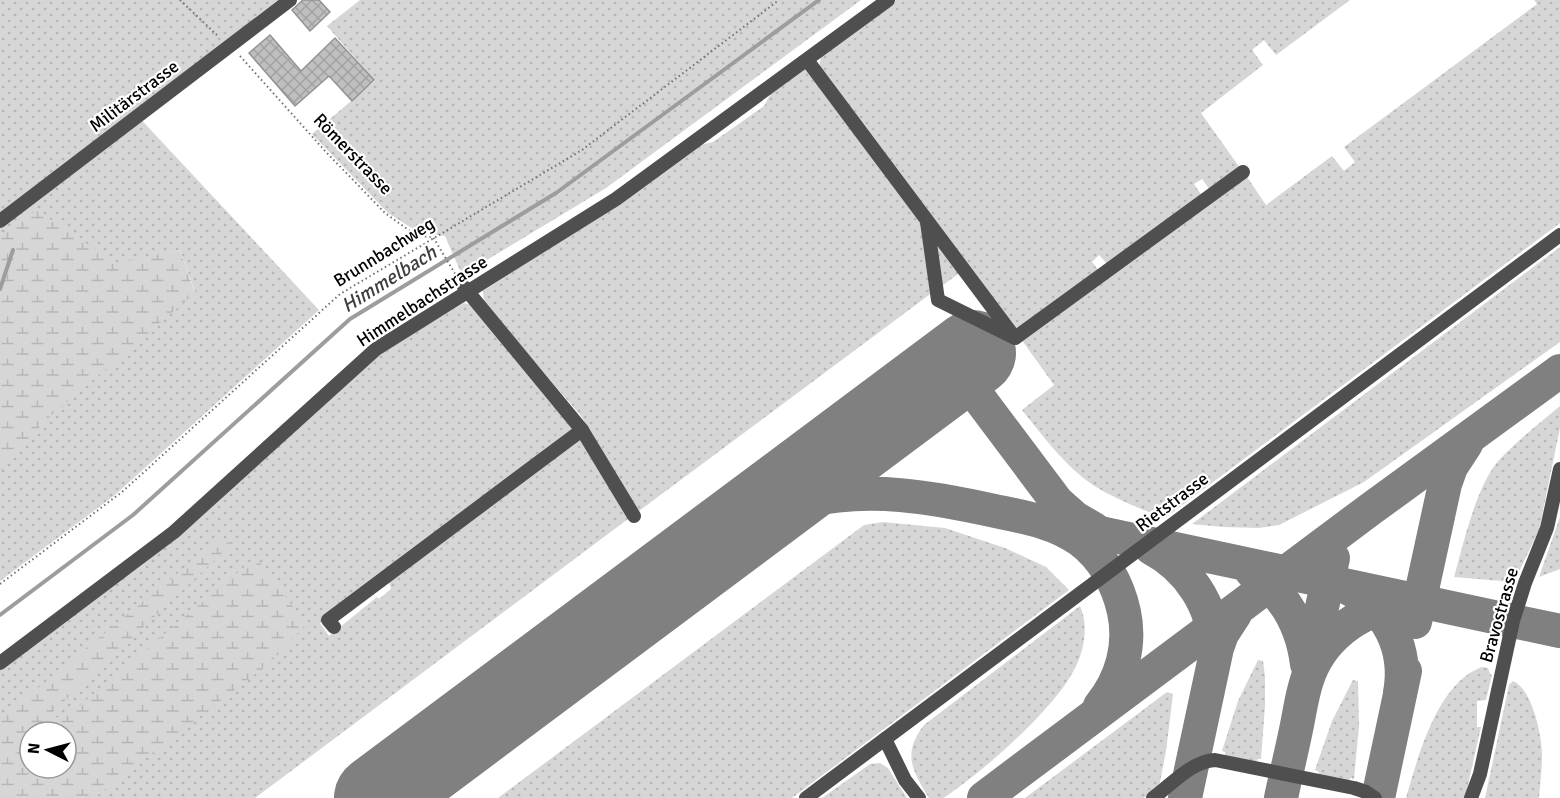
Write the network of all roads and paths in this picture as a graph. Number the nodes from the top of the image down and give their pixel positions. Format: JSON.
{"nodes":[{"id":1,"x":180,"y":0,"type":"edge"},
{"id":2,"x":290,"y":0,"type":"edge"},
{"id":3,"x":779,"y":0,"type":"edge"},
{"id":4,"x":888,"y":0,"type":"edge"},
{"id":5,"x":231,"y":46,"type":"junction"},
{"id":6,"x":807,"y":60,"type":"junction"},
{"id":7,"x":1243,"y":172,"type":"dead end"},
{"id":8,"x":0,"y":221,"type":"edge"},
{"id":9,"x":927,"y":222,"type":"junction"},
{"id":10,"x":1560,"y":236,"type":"edge"},
{"id":11,"x":433,"y":237,"type":"junction"},
{"id":12,"x":455,"y":272,"type":"dead end"},
{"id":13,"x":466,"y":290,"type":"junction"},
{"id":14,"x":1015,"y":338,"type":"junction"},
{"id":15,"x":582,"y":430,"type":"junction"},
{"id":16,"x":1560,"y":469,"type":"edge"},
{"id":17,"x":634,"y":516,"type":"dead end"},
{"id":18,"x":0,"y":584,"type":"edge"},
{"id":19,"x":334,"y":627,"type":"dead end"},
{"id":20,"x":0,"y":663,"type":"edge"},
{"id":21,"x":885,"y":739,"type":"junction"},
{"id":22,"x":1480,"y":774,"type":"junction"},
{"id":23,"x":806,"y":798,"type":"edge"},
{"id":24,"x":919,"y":798,"type":"edge"},
{"id":25,"x":1153,"y":798,"type":"edge"},
{"id":26,"x":1375,"y":798,"type":"edge"},
{"id":27,"x":1471,"y":798,"type":"edge"},
{"id":28,"x":1478,"y":798,"type":"edge"}],
"edges":[{"from":1,"to":5,"type":"path","name":"Römerstrasse"},
{"from":2,"to":5,"type":"street","name":"Militärstrasse"},
{"from":3,"to":11,"type":"path","name":"Brunnbachweg"},
{"from":4,"to":6,"type":"street","name":"Himmelbachstrasse"},
{"from":5,"to":8,"type":"street","name":"Militärstrasse"},
{"from":5,"to":11,"type":"path","name":"Römerstrasse"},
{"from":6,"to":9,"type":"street"},
{"from":6,"to":13,"type":"street","name":"Himmelbachstrasse"},
{"from":7,"to":14,"type":"street"},
{"from":9,"to":14,"type":"street"},
{"from":9,"to":14,"type":"street"},
{"from":10,"to":21,"type":"street","name":"Rietstrasse"},
{"from":11,"to":12,"type":"path"},
{"from":11,"to":18,"type":"path","name":"Brunnbachweg"},
{"from":13,"to":15,"type":"street"},
{"from":13,"to":20,"type":"street","name":"Himmelbachstrasse"},
{"from":15,"to":17,"type":"street"},
{"from":15,"to":19,"type":"street"},
{"from":16,"to":22,"type":"street","name":"Bravostrasse"},
{"from":21,"to":23,"type":"street","name":"Rietstrasse"},
{"from":21,"to":24,"type":"street"},
{"from":22,"to":27,"type":"street","name":"Bravostrasse"},
{"from":22,"to":28,"type":"street","name":"Bravostrasse"},
{"from":25,"to":26,"type":"street"}]}
